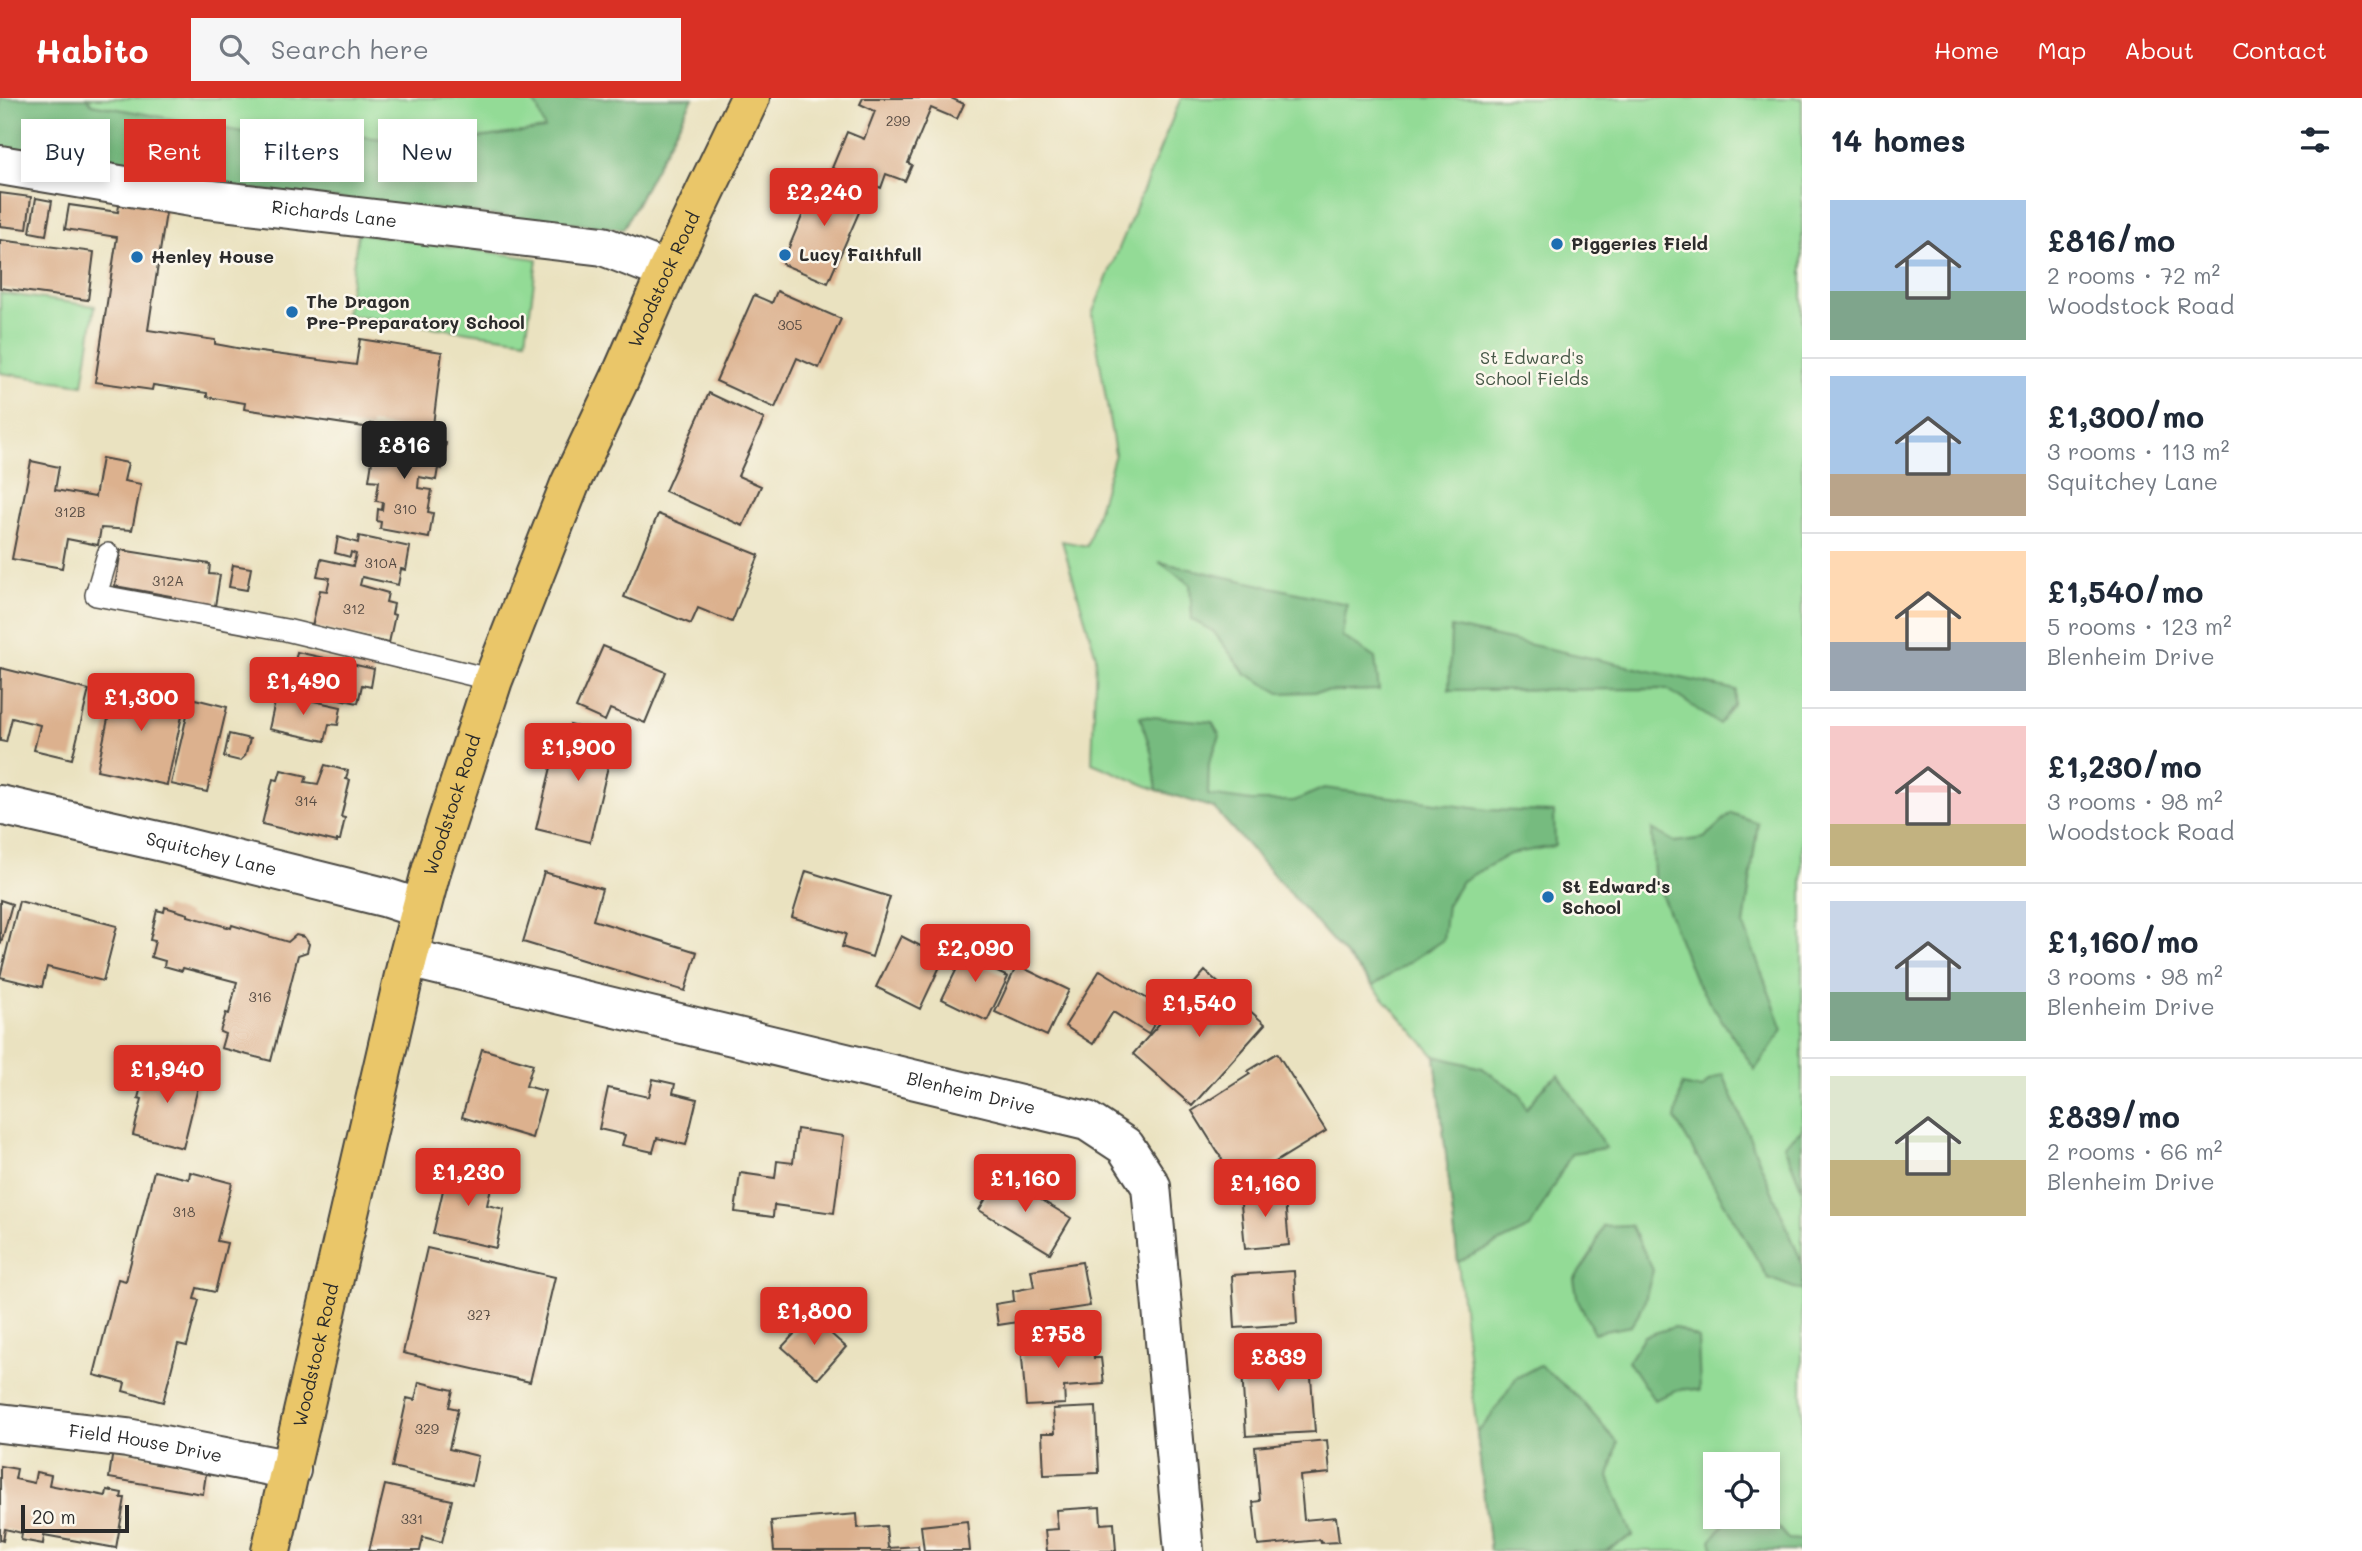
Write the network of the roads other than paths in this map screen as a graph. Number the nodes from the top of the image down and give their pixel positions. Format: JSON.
{"nodes":[{"id":1,"x":750,"y":98,"type":"edge"},
{"id":2,"x":0,"y":165,"type":"edge"},
{"id":3,"x":667,"y":271,"type":"junction"},
{"id":4,"x":107,"y":554,"type":"dead end"},
{"id":5,"x":493,"y":680,"type":"junction"},
{"id":6,"x":0,"y":805,"type":"edge"},
{"id":7,"x":421,"y":909,"type":"junction"},
{"id":8,"x":408,"y":958,"type":"junction"},
{"id":9,"x":0,"y":1423,"type":"edge"},
{"id":10,"x":291,"y":1470,"type":"junction"},
{"id":11,"x":271,"y":1551,"type":"edge"},
{"id":12,"x":1184,"y":1551,"type":"edge"}],
"edges":[{"from":1,"to":3,"type":"main road","name":"Woodstock Road"},
{"from":2,"to":3,"type":"street","name":"Richards Lane"},
{"from":3,"to":5,"type":"main road","name":"Woodstock Road"},
{"from":4,"to":5,"type":"lane"},
{"from":5,"to":7,"type":"main road","name":"Woodstock Road"},
{"from":6,"to":7,"type":"street","name":"Squitchey Lane"},
{"from":7,"to":8,"type":"main road","name":"Woodstock Road"},
{"from":8,"to":10,"type":"main road","name":"Woodstock Road"},
{"from":8,"to":12,"type":"street","name":"Blenheim Drive"},
{"from":9,"to":10,"type":"street","name":"Field House Drive"},
{"from":10,"to":11,"type":"main road","name":"Woodstock Road"}]}
